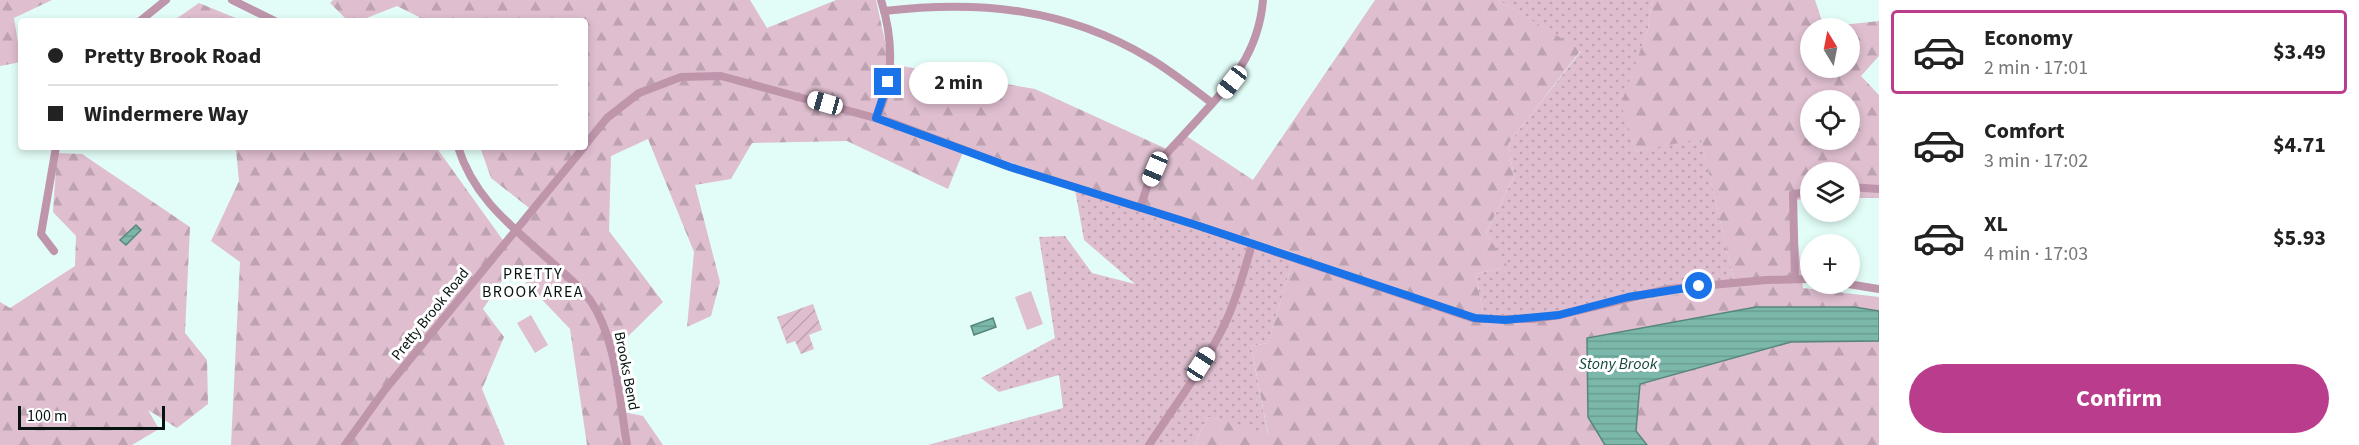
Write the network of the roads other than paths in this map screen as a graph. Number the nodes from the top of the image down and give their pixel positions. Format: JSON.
{"nodes":[{"id":1,"x":166,"y":0,"type":"edge"},
{"id":2,"x":232,"y":0,"type":"edge"},
{"id":3,"x":880,"y":0,"type":"edge"},
{"id":4,"x":1263,"y":0,"type":"edge"},
{"id":5,"x":884,"y":11,"type":"junction"},
{"id":6,"x":144,"y":18,"type":"edge"},
{"id":7,"x":269,"y":18,"type":"edge"},
{"id":8,"x":1212,"y":103,"type":"junction"},
{"id":9,"x":876,"y":118,"type":"junction"},
{"id":10,"x":588,"y":141,"type":"edge"},
{"id":11,"x":55,"y":150,"type":"edge"},
{"id":12,"x":459,"y":150,"type":"edge"},
{"id":13,"x":581,"y":150,"type":"edge"},
{"id":14,"x":1860,"y":188,"type":"edge"},
{"id":15,"x":1879,"y":189,"type":"edge"},
{"id":16,"x":1800,"y":193,"type":"edge"},
{"id":17,"x":1140,"y":207,"type":"junction"},
{"id":18,"x":516,"y":230,"type":"junction"},
{"id":19,"x":1252,"y":244,"type":"junction"},
{"id":20,"x":54,"y":251,"type":"dead end"},
{"id":21,"x":1795,"y":279,"type":"junction"},
{"id":22,"x":1800,"y":279,"type":"edge"},
{"id":23,"x":1860,"y":286,"type":"edge"},
{"id":24,"x":1879,"y":289,"type":"edge"},
{"id":25,"x":345,"y":445,"type":"edge"},
{"id":26,"x":627,"y":445,"type":"edge"},
{"id":27,"x":1149,"y":445,"type":"edge"}],
"edges":[{"from":1,"to":6,"type":"street"},
{"from":2,"to":7,"type":"street"},
{"from":3,"to":5,"type":"street"},
{"from":4,"to":8,"type":"street"},
{"from":5,"to":8,"type":"street"},
{"from":5,"to":9,"type":"street"},
{"from":8,"to":17,"type":"street"},
{"from":9,"to":10,"type":"street","name":"Pretty Brook Road"},
{"from":9,"to":17,"type":"street","name":"Pretty Brook Road"},
{"from":11,"to":20,"type":"street"},
{"from":12,"to":18,"type":"street","name":"Brooks Bend"},
{"from":13,"to":18,"type":"street","name":"Pretty Brook Road"},
{"from":14,"to":15,"type":"street"},
{"from":16,"to":21,"type":"street"},
{"from":17,"to":19,"type":"street","name":"Pretty Brook Road"},
{"from":18,"to":25,"type":"street","name":"Pretty Brook Road"},
{"from":18,"to":26,"type":"street","name":"Brooks Bend"},
{"from":19,"to":21,"type":"street","name":"Pretty Brook Road"},
{"from":19,"to":27,"type":"street"},
{"from":21,"to":22,"type":"street","name":"Pretty Brook Road"},
{"from":23,"to":24,"type":"street"}]}
